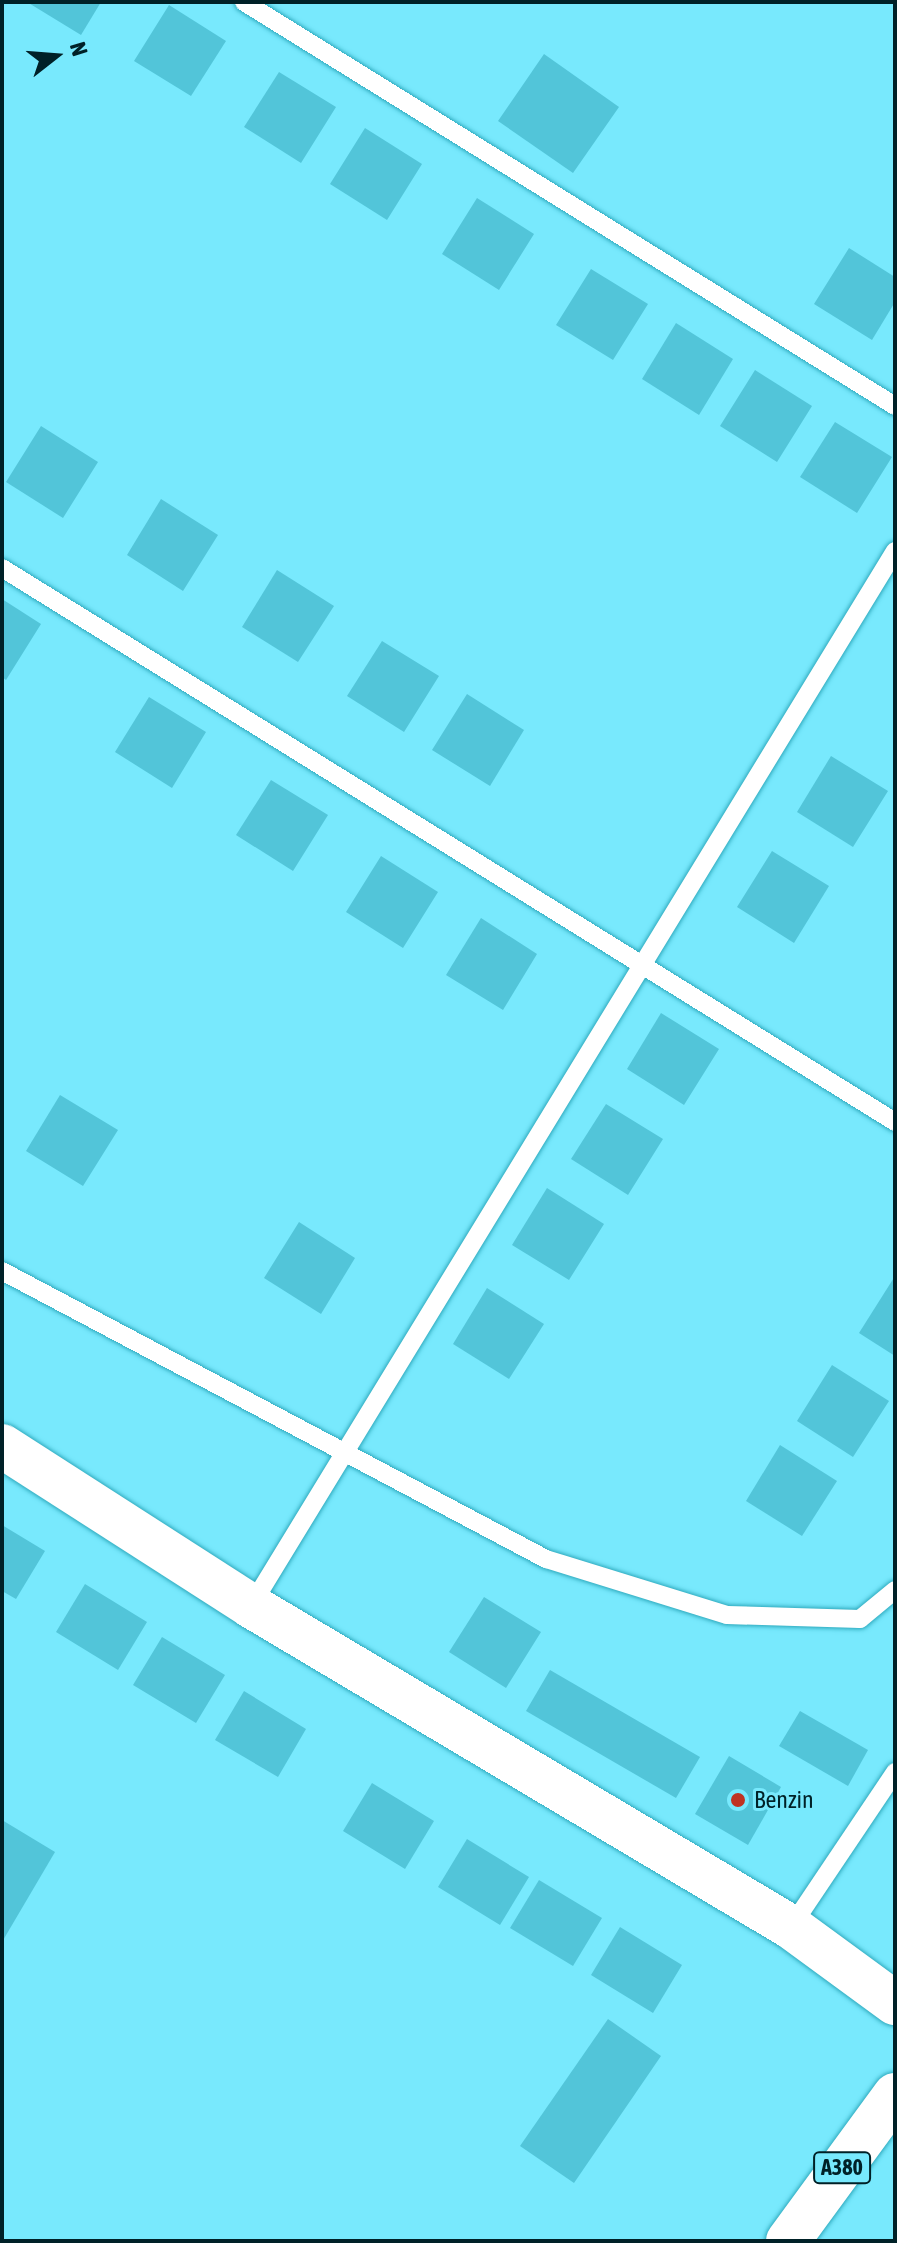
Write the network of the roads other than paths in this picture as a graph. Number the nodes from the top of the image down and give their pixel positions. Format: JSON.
{"nodes":[{"id":1,"x":244,"y":2,"type":"edge"},
{"id":2,"x":895,"y":406,"type":"edge"},
{"id":3,"x":895,"y":551,"type":"edge"},
{"id":4,"x":2,"y":568,"type":"edge"},
{"id":5,"x":640,"y":965,"type":"junction"},
{"id":6,"x":895,"y":1122,"type":"edge"},
{"id":7,"x":2,"y":1271,"type":"edge"},
{"id":8,"x":2,"y":1446,"type":"edge"},
{"id":9,"x":344,"y":1452,"type":"junction"},
{"id":10,"x":895,"y":1590,"type":"edge"},
{"id":11,"x":251,"y":1606,"type":"junction"},
{"id":12,"x":895,"y":1772,"type":"edge"},
{"id":13,"x":791,"y":1927,"type":"junction"},
{"id":14,"x":895,"y":2003,"type":"edge"},
{"id":15,"x":895,"y":2095,"type":"edge"},
{"id":16,"x":788,"y":2241,"type":"edge"}],
"edges":[{"from":1,"to":2,"type":"lane"},
{"from":3,"to":5,"type":"lane"},
{"from":4,"to":5,"type":"lane"},
{"from":5,"to":6,"type":"lane"},
{"from":5,"to":9,"type":"lane"},
{"from":7,"to":9,"type":"lane"},
{"from":8,"to":11,"type":"main road"},
{"from":9,"to":10,"type":"lane"},
{"from":9,"to":11,"type":"lane"},
{"from":11,"to":13,"type":"main road"},
{"from":12,"to":13,"type":"lane"},
{"from":13,"to":14,"type":"main road"},
{"from":15,"to":16,"type":"main road","number":"A380"}]}
